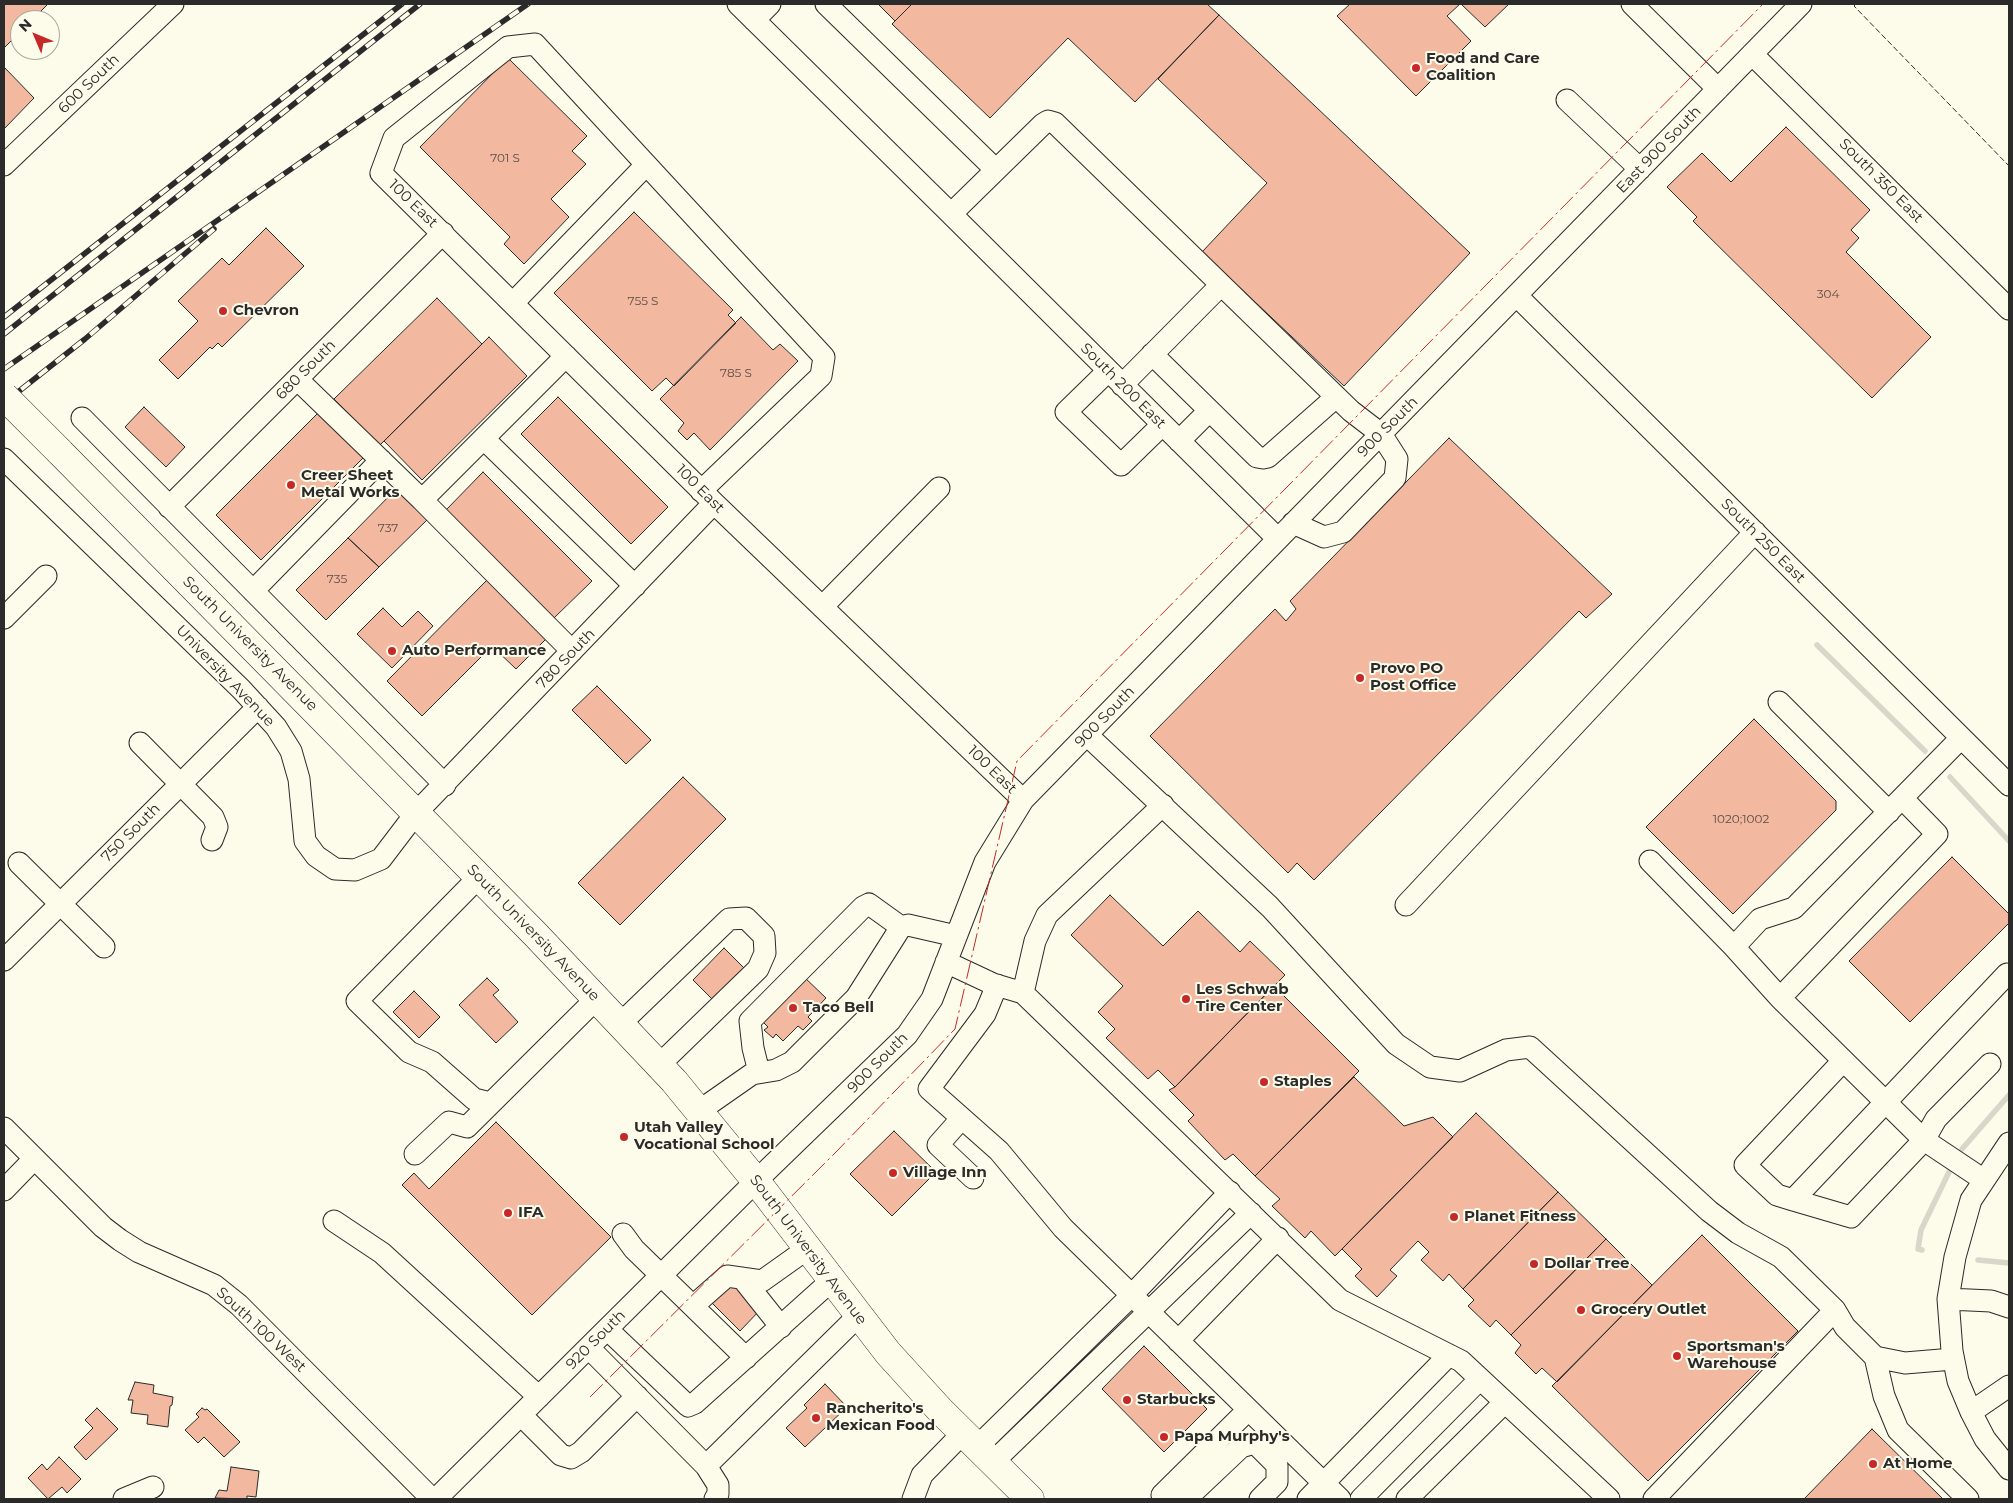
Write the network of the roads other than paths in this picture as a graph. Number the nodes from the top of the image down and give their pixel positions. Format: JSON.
{"nodes":[{"id":1,"x":173,"y":4,"type":"edge"},
{"id":2,"x":738,"y":4,"type":"edge"},
{"id":3,"x":770,"y":4,"type":"edge"},
{"id":4,"x":826,"y":4,"type":"edge"},
{"id":5,"x":1632,"y":4,"type":"edge"},
{"id":6,"x":1801,"y":4,"type":"edge"},
{"id":7,"x":754,"y":20,"type":"junction"},
{"id":8,"x":1752,"y":54,"type":"junction"},
{"id":9,"x":1718,"y":89,"type":"junction"},
{"id":10,"x":1566,"y":100,"type":"dead end"},
{"id":11,"x":4,"y":165,"type":"edge"},
{"id":12,"x":646,"y":165,"type":"junction"},
{"id":13,"x":1640,"y":169,"type":"junction"},
{"id":14,"x":996,"y":170,"type":"junction"},
{"id":15,"x":381,"y":173,"type":"joint"},
{"id":16,"x":950,"y":214,"type":"junction"},
{"id":17,"x":443,"y":233,"type":"junction"},
{"id":18,"x":1221,"y":285,"type":"junction"},
{"id":19,"x":1518,"y":296,"type":"junction"},
{"id":20,"x":513,"y":303,"type":"junction"},
{"id":21,"x":2009,"y":309,"type":"edge"},
{"id":22,"x":1152,"y":354,"type":"junction"},
{"id":23,"x":566,"y":356,"type":"junction"},
{"id":24,"x":1115,"y":378,"type":"junction"},
{"id":25,"x":297,"y":379,"type":"junction"},
{"id":26,"x":4,"y":396,"type":"edge"},
{"id":27,"x":1336,"y":397,"type":"junction"},
{"id":28,"x":1209,"y":411,"type":"junction"},
{"id":29,"x":82,"y":418,"type":"dead end"},
{"id":30,"x":1162,"y":425,"type":"junction"},
{"id":31,"x":1381,"y":434,"type":"junction"},
{"id":32,"x":484,"y":439,"type":"junction"},
{"id":33,"x":1179,"y":442,"type":"junction"},
{"id":34,"x":4,"y":459,"type":"edge"},
{"id":35,"x":381,"y":460,"type":"junction"},
{"id":36,"x":939,"y":488,"type":"dead end"},
{"id":37,"x":708,"y":497,"type":"junction"},
{"id":38,"x":422,"y":500,"type":"junction"},
{"id":39,"x":169,"y":507,"type":"junction"},
{"id":40,"x":1293,"y":523,"type":"junction"},
{"id":41,"x":1755,"y":532,"type":"junction"},
{"id":42,"x":1278,"y":539,"type":"junction"},
{"id":43,"x":46,"y":576,"type":"dead end"},
{"id":44,"x":635,"y":586,"type":"junction"},
{"id":45,"x":253,"y":591,"type":"junction"},
{"id":46,"x":822,"y":607,"type":"junction"},
{"id":47,"x":4,"y":618,"type":"edge"},
{"id":48,"x":572,"y":651,"type":"junction"},
{"id":49,"x":1780,"y":702,"type":"dead end"},
{"id":50,"x":258,"y":707,"type":"junction"},
{"id":51,"x":1087,"y":735,"type":"junction"},
{"id":52,"x":1961,"y":738,"type":"junction"},
{"id":53,"x":140,"y":744,"type":"dead end"},
{"id":54,"x":180,"y":784,"type":"junction"},
{"id":55,"x":445,"y":785,"type":"junction"},
{"id":56,"x":2009,"y":785,"type":"edge"},
{"id":57,"x":1023,"y":800,"type":"junction"},
{"id":58,"x":1163,"y":805,"type":"junction"},
{"id":59,"x":1896,"y":806,"type":"junction"},
{"id":60,"x":416,"y":813,"type":"junction"},
{"id":61,"x":212,"y":840,"type":"dead end"},
{"id":62,"x":1650,"y":861,"type":"dead end"},
{"id":63,"x":19,"y":863,"type":"dead end"},
{"id":64,"x":480,"y":877,"type":"junction"},
{"id":65,"x":60,"y":904,"type":"junction"},
{"id":66,"x":1406,"y":905,"type":"dead end"},
{"id":67,"x":901,"y":927,"type":"junction"},
{"id":68,"x":956,"y":936,"type":"junction"},
{"id":69,"x":104,"y":947,"type":"dead end"},
{"id":70,"x":1734,"y":947,"type":"junction"},
{"id":71,"x":4,"y":960,"type":"edge"},
{"id":72,"x":946,"y":962,"type":"junction"},
{"id":73,"x":2007,"y":974,"type":"dead end"},
{"id":74,"x":997,"y":985,"type":"junction"},
{"id":75,"x":1023,"y":993,"type":"junction"},
{"id":76,"x":1780,"y":998,"type":"junction"},
{"id":77,"x":596,"y":999,"type":"junction"},
{"id":78,"x":620,"y":1024,"type":"junction"},
{"id":79,"x":1843,"y":1061,"type":"junction"},
{"id":80,"x":1990,"y":1064,"type":"dead end"},
{"id":81,"x":659,"y":1065,"type":"junction"},
{"id":82,"x":759,"y":1072,"type":"junction"},
{"id":83,"x":490,"y":1102,"type":"junction"},
{"id":84,"x":1886,"y":1103,"type":"junction"},
{"id":85,"x":699,"y":1111,"type":"junction"},
{"id":86,"x":961,"y":1119,"type":"junction"},
{"id":87,"x":4,"y":1128,"type":"edge"},
{"id":88,"x":1924,"y":1140,"type":"junction"},
{"id":89,"x":2009,"y":1143,"type":"edge"},
{"id":90,"x":415,"y":1154,"type":"dead end"},
{"id":91,"x":34,"y":1159,"type":"junction"},
{"id":92,"x":973,"y":1178,"type":"dead end"},
{"id":93,"x":1984,"y":1180,"type":"junction"},
{"id":94,"x":756,"y":1181,"type":"junction"},
{"id":95,"x":4,"y":1190,"type":"edge"},
{"id":96,"x":1230,"y":1192,"type":"junction"},
{"id":97,"x":1793,"y":1200,"type":"junction"},
{"id":98,"x":1251,"y":1212,"type":"junction"},
{"id":99,"x":334,"y":1221,"type":"dead end"},
{"id":100,"x":623,"y":1234,"type":"dead end"},
{"id":101,"x":1278,"y":1238,"type":"junction"},
{"id":102,"x":807,"y":1249,"type":"junction"},
{"id":103,"x":661,"y":1275,"type":"junction"},
{"id":104,"x":742,"y":1278,"type":"junction"},
{"id":105,"x":831,"y":1281,"type":"junction"},
{"id":106,"x":1131,"y":1296,"type":"junction"},
{"id":107,"x":1948,"y":1298,"type":"junction"},
{"id":108,"x":693,"y":1306,"type":"junction"},
{"id":109,"x":2009,"y":1307,"type":"edge"},
{"id":110,"x":1835,"y":1310,"type":"junction"},
{"id":111,"x":1148,"y":1312,"type":"junction"},
{"id":112,"x":858,"y":1316,"type":"junction"},
{"id":113,"x":781,"y":1326,"type":"junction"},
{"id":114,"x":607,"y":1329,"type":"junction"},
{"id":115,"x":1178,"y":1341,"type":"junction"},
{"id":116,"x":589,"y":1348,"type":"junction"},
{"id":117,"x":1448,"y":1355,"type":"junction"},
{"id":118,"x":1875,"y":1357,"type":"junction"},
{"id":119,"x":746,"y":1358,"type":"junction"},
{"id":120,"x":1953,"y":1358,"type":"junction"},
{"id":121,"x":1048,"y":1378,"type":"junction"},
{"id":122,"x":1480,"y":1379,"type":"junction"},
{"id":123,"x":2009,"y":1386,"type":"edge"},
{"id":124,"x":633,"y":1392,"type":"junction"},
{"id":125,"x":1064,"y":1394,"type":"junction"},
{"id":126,"x":539,"y":1397,"type":"junction"},
{"id":127,"x":1505,"y":1402,"type":"junction"},
{"id":128,"x":1248,"y":1410,"type":"junction"},
{"id":129,"x":1970,"y":1412,"type":"junction"},
{"id":130,"x":521,"y":1415,"type":"junction"},
{"id":131,"x":978,"y":1447,"type":"junction"},
{"id":132,"x":706,"y":1466,"type":"junction"},
{"id":133,"x":2009,"y":1469,"type":"edge"},
{"id":134,"x":1324,"y":1483,"type":"junction"},
{"id":135,"x":153,"y":1487,"type":"dead end"},
{"id":136,"x":124,"y":1499,"type":"edge"},
{"id":137,"x":432,"y":1499,"type":"edge"},
{"id":138,"x":436,"y":1499,"type":"edge"},
{"id":139,"x":715,"y":1499,"type":"edge"},
{"id":140,"x":913,"y":1499,"type":"edge"},
{"id":141,"x":1030,"y":1499,"type":"edge"},
{"id":142,"x":1166,"y":1499,"type":"edge"},
{"id":143,"x":1186,"y":1499,"type":"edge"},
{"id":144,"x":1260,"y":1499,"type":"edge"},
{"id":145,"x":1308,"y":1499,"type":"edge"},
{"id":146,"x":1340,"y":1499,"type":"edge"},
{"id":147,"x":1360,"y":1499,"type":"edge"},
{"id":148,"x":1407,"y":1499,"type":"edge"},
{"id":149,"x":1609,"y":1499,"type":"edge"},
{"id":150,"x":1654,"y":1499,"type":"edge"},
{"id":151,"x":1968,"y":1499,"type":"edge"}],
"edges":[{"from":1,"to":11,"type":"street","name":"600 South"},
{"from":2,"to":7,"type":"street","name":"South 200 East"},
{"from":3,"to":7,"type":"street"},
{"from":4,"to":14,"type":"street"},
{"from":5,"to":9,"type":"street"},
{"from":6,"to":8,"type":"street","name":"East 900 South"},
{"from":7,"to":16,"type":"street","name":"South 200 East"},
{"from":8,"to":9,"type":"street","name":"East 900 South"},
{"from":8,"to":21,"type":"street","name":"South 350 East"},
{"from":9,"to":13,"type":"street","name":"East 900 South"},
{"from":10,"to":13,"type":"street"},
{"from":12,"to":15,"type":"street","name":"780 South"},
{"from":12,"to":20,"type":"street"},
{"from":12,"to":37,"type":"street","name":"780 South"},
{"from":13,"to":19,"type":"street","name":"East 900 South"},
{"from":14,"to":16,"type":"street"},
{"from":14,"to":18,"type":"street"},
{"from":15,"to":17,"type":"street","name":"100 East"},
{"from":16,"to":24,"type":"street","name":"South 200 East"},
{"from":17,"to":20,"type":"street","name":"100 East"},
{"from":17,"to":25,"type":"street","name":"680 South"},
{"from":18,"to":22,"type":"street"},
{"from":18,"to":27,"type":"street"},
{"from":19,"to":31,"type":"street","name":"900 South"},
{"from":19,"to":41,"type":"street","name":"South 250 East"},
{"from":20,"to":23,"type":"street","name":"100 East"},
{"from":22,"to":24,"type":"street"},
{"from":22,"to":28,"type":"street"},
{"from":23,"to":32,"type":"street"},
{"from":23,"to":37,"type":"street","name":"100 East"},
{"from":24,"to":30,"type":"street","name":"South 200 East"},
{"from":24,"to":30,"type":"street"},
{"from":25,"to":35,"type":"street"},
{"from":25,"to":39,"type":"street","name":"680 South"},
{"from":26,"to":60,"type":"highway","name":"South University Avenue","bridge":true},
{"from":27,"to":28,"type":"street"},
{"from":27,"to":31,"type":"street"},
{"from":28,"to":33,"type":"street"},
{"from":29,"to":39,"type":"street"},
{"from":30,"to":33,"type":"street","name":"South 200 East"},
{"from":31,"to":40,"type":"street","name":"900 South"},
{"from":31,"to":40,"type":"street"},
{"from":32,"to":38,"type":"street"},
{"from":32,"to":44,"type":"street"},
{"from":33,"to":42,"type":"street","name":"South 200 East"},
{"from":34,"to":50,"type":"street","name":"University Avenue"},
{"from":35,"to":38,"type":"street"},
{"from":35,"to":45,"type":"street"},
{"from":36,"to":46,"type":"street"},
{"from":37,"to":44,"type":"street","name":"780 South"},
{"from":37,"to":46,"type":"street","name":"100 East"},
{"from":38,"to":48,"type":"street"},
{"from":39,"to":45,"type":"street"},
{"from":40,"to":42,"type":"street","name":"900 South"},
{"from":41,"to":52,"type":"street","name":"South 250 East"},
{"from":41,"to":66,"type":"street"},
{"from":42,"to":51,"type":"street","name":"900 South"},
{"from":43,"to":47,"type":"street"},
{"from":44,"to":48,"type":"street","name":"780 South"},
{"from":45,"to":55,"type":"street"},
{"from":46,"to":57,"type":"street","name":"100 East"},
{"from":48,"to":55,"type":"street","name":"780 South"},
{"from":49,"to":59,"type":"street"},
{"from":50,"to":54,"type":"street","name":"750 South"},
{"from":50,"to":60,"type":"street","name":"University Avenue"},
{"from":51,"to":57,"type":"street","name":"900 South"},
{"from":51,"to":58,"type":"street"},
{"from":52,"to":56,"type":"street","name":"South 250 East"},
{"from":52,"to":59,"type":"street"},
{"from":53,"to":54,"type":"street"},
{"from":54,"to":61,"type":"street"},
{"from":54,"to":65,"type":"street","name":"750 South"},
{"from":55,"to":60,"type":"street","name":"780 South"},
{"from":57,"to":68,"type":"street","name":"900 South"},
{"from":58,"to":75,"type":"street"},
{"from":58,"to":110,"type":"street"},
{"from":59,"to":70,"type":"street"},
{"from":59,"to":76,"type":"street"},
{"from":60,"to":64,"type":"highway","name":"South University Avenue"},
{"from":62,"to":70,"type":"street"},
{"from":63,"to":65,"type":"street"},
{"from":64,"to":77,"type":"highway","name":"South University Avenue"},
{"from":64,"to":83,"type":"street"},
{"from":65,"to":69,"type":"street"},
{"from":65,"to":71,"type":"street","name":"750 South"},
{"from":67,"to":68,"type":"street"},
{"from":67,"to":82,"type":"street"},
{"from":67,"to":82,"type":"street"},
{"from":68,"to":72,"type":"street","name":"900 South"},
{"from":70,"to":76,"type":"street"},
{"from":72,"to":74,"type":"street"},
{"from":72,"to":94,"type":"street","name":"900 South"},
{"from":73,"to":84,"type":"street"},
{"from":74,"to":75,"type":"street"},
{"from":74,"to":86,"type":"street"},
{"from":75,"to":96,"type":"street"},
{"from":76,"to":79,"type":"street"},
{"from":77,"to":78,"type":"highway","name":"South University Avenue"},
{"from":77,"to":83,"type":"street"},
{"from":78,"to":81,"type":"highway","name":"South University Avenue"},
{"from":78,"to":81,"type":"street"},
{"from":79,"to":84,"type":"street"},
{"from":79,"to":97,"type":"street"},
{"from":80,"to":88,"type":"street"},
{"from":81,"to":85,"type":"highway","name":"South University Avenue"},
{"from":82,"to":85,"type":"street"},
{"from":83,"to":90,"type":"street"},
{"from":84,"to":88,"type":"street"},
{"from":84,"to":97,"type":"street"},
{"from":85,"to":94,"type":"highway","name":"South University Avenue"},
{"from":86,"to":92,"type":"street"},
{"from":86,"to":106,"type":"street"},
{"from":87,"to":91,"type":"street","name":"South 100 West"},
{"from":88,"to":93,"type":"street"},
{"from":88,"to":97,"type":"street"},
{"from":89,"to":93,"type":"street"},
{"from":91,"to":95,"type":"street"},
{"from":91,"to":137,"type":"street","name":"South 100 West"},
{"from":93,"to":107,"type":"street"},
{"from":94,"to":102,"type":"highway","name":"South University Avenue"},
{"from":94,"to":103,"type":"street","name":"920 South"},
{"from":96,"to":98,"type":"street"},
{"from":96,"to":106,"type":"street"},
{"from":98,"to":101,"type":"street"},
{"from":98,"to":111,"type":"street"},
{"from":99,"to":126,"type":"street"},
{"from":100,"to":103,"type":"street"},
{"from":101,"to":115,"type":"street"},
{"from":101,"to":117,"type":"street"},
{"from":102,"to":104,"type":"street"},
{"from":102,"to":105,"type":"highway","name":"South University Avenue"},
{"from":103,"to":108,"type":"street"},
{"from":103,"to":114,"type":"street","name":"920 South"},
{"from":104,"to":108,"type":"street"},
{"from":104,"to":113,"type":"street"},
{"from":105,"to":112,"type":"highway","name":"South University Avenue"},
{"from":105,"to":113,"type":"street"},
{"from":106,"to":111,"type":"street"},
{"from":106,"to":121,"type":"street"},
{"from":107,"to":109,"type":"street"},
{"from":107,"to":120,"type":"street"},
{"from":108,"to":119,"type":"street"},
{"from":110,"to":118,"type":"street"},
{"from":110,"to":150,"type":"street"},
{"from":111,"to":115,"type":"street"},
{"from":111,"to":125,"type":"street"},
{"from":112,"to":131,"type":"highway","name":"South University Avenue"},
{"from":112,"to":132,"type":"street"},
{"from":113,"to":119,"type":"street"},
{"from":114,"to":116,"type":"street","name":"920 South"},
{"from":114,"to":119,"type":"street"},
{"from":115,"to":128,"type":"street"},
{"from":116,"to":124,"type":"street"},
{"from":116,"to":126,"type":"street","name":"920 South"},
{"from":117,"to":122,"type":"street"},
{"from":117,"to":134,"type":"street"},
{"from":118,"to":120,"type":"street"},
{"from":118,"to":151,"type":"street"},
{"from":120,"to":129,"type":"street"},
{"from":121,"to":125,"type":"street"},
{"from":121,"to":131,"type":"street"},
{"from":122,"to":127,"type":"street"},
{"from":122,"to":147,"type":"street"},
{"from":123,"to":129,"type":"street"},
{"from":124,"to":130,"type":"street"},
{"from":124,"to":132,"type":"street"},
{"from":125,"to":131,"type":"street"},
{"from":126,"to":130,"type":"street","name":"920 South"},
{"from":127,"to":148,"type":"street"},
{"from":127,"to":149,"type":"street"},
{"from":128,"to":134,"type":"street"},
{"from":128,"to":142,"type":"street"},
{"from":129,"to":133,"type":"street"},
{"from":130,"to":138,"type":"street","name":"920 South"},
{"from":131,"to":140,"type":"street"},
{"from":131,"to":141,"type":"highway","name":"South University Avenue"},
{"from":132,"to":139,"type":"street"},
{"from":134,"to":145,"type":"street"},
{"from":134,"to":146,"type":"street"},
{"from":135,"to":136,"type":"street"},
{"from":143,"to":144,"type":"street"}]}
